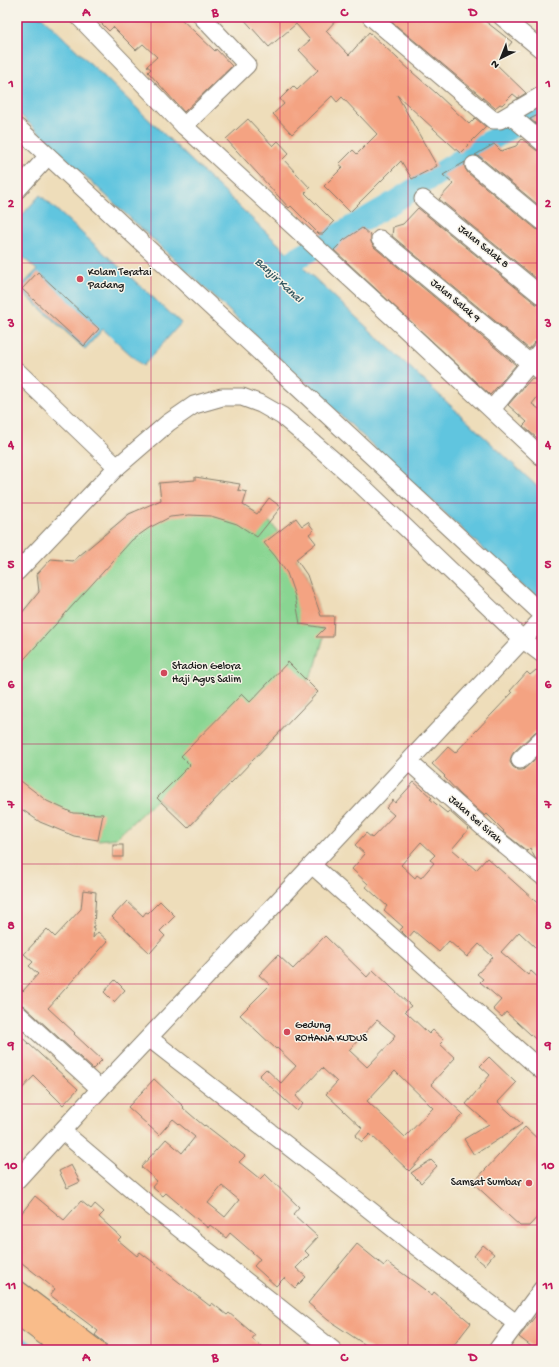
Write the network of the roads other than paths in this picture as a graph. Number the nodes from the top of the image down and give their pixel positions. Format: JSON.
{"nodes":[{"id":1,"x":79,"y":17,"type":"edge"},
{"id":2,"x":202,"y":17,"type":"edge"},
{"id":3,"x":371,"y":17,"type":"edge"},
{"id":4,"x":502,"y":17,"type":"edge"},
{"id":5,"x":542,"y":50,"type":"edge"},
{"id":6,"x":542,"y":95,"type":"edge"},
{"id":7,"x":513,"y":119,"type":"junction"},
{"id":8,"x":184,"y":126,"type":"junction"},
{"id":9,"x":17,"y":127,"type":"edge"},
{"id":10,"x":542,"y":142,"type":"edge"},
{"id":11,"x":48,"y":156,"type":"junction"},
{"id":12,"x":474,"y":165,"type":"dead end"},
{"id":13,"x":17,"y":190,"type":"edge"},
{"id":14,"x":423,"y":199,"type":"dead end"},
{"id":15,"x":542,"y":221,"type":"edge"},
{"id":16,"x":380,"y":239,"type":"dead end"},
{"id":17,"x":542,"y":296,"type":"edge"},
{"id":18,"x":542,"y":348,"type":"edge"},
{"id":19,"x":536,"y":368,"type":"edge"},
{"id":20,"x":17,"y":371,"type":"edge"},
{"id":21,"x":492,"y":409,"type":"junction"},
{"id":22,"x":542,"y":457,"type":"edge"},
{"id":23,"x":117,"y":467,"type":"junction"},
{"id":24,"x":17,"y":572,"type":"edge"},
{"id":25,"x":542,"y":614,"type":"edge"},
{"id":26,"x":542,"y":619,"type":"edge"},
{"id":27,"x":522,"y":638,"type":"junction"},
{"id":28,"x":542,"y":654,"type":"edge"},
{"id":29,"x":542,"y":739,"type":"edge"},
{"id":30,"x":520,"y":760,"type":"dead end"},
{"id":31,"x":409,"y":762,"type":"junction"},
{"id":32,"x":312,"y":865,"type":"junction"},
{"id":33,"x":542,"y":876,"type":"edge"},
{"id":34,"x":17,"y":1013,"type":"edge"},
{"id":35,"x":149,"y":1038,"type":"junction"},
{"id":36,"x":542,"y":1071,"type":"edge"},
{"id":37,"x":100,"y":1089,"type":"junction"},
{"id":38,"x":62,"y":1131,"type":"junction"},
{"id":39,"x":17,"y":1180,"type":"edge"},
{"id":40,"x":17,"y":1291,"type":"edge"},
{"id":41,"x":539,"y":1300,"type":"edge"},
{"id":42,"x":17,"y":1313,"type":"edge"},
{"id":43,"x":517,"y":1324,"type":"junction"},
{"id":44,"x":66,"y":1350,"type":"edge"},
{"id":45,"x":96,"y":1350,"type":"edge"},
{"id":46,"x":333,"y":1350,"type":"edge"},
{"id":47,"x":497,"y":1350,"type":"edge"}],
"edges":[{"from":1,"to":8,"type":"street"},
{"from":2,"to":8,"type":"street"},
{"from":3,"to":7,"type":"street"},
{"from":4,"to":5,"type":"street"},
{"from":6,"to":7,"type":"street"},
{"from":7,"to":10,"type":"street"},
{"from":8,"to":21,"type":"street"},
{"from":9,"to":11,"type":"street"},
{"from":11,"to":13,"type":"street"},
{"from":11,"to":25,"type":"street"},
{"from":12,"to":15,"type":"street"},
{"from":14,"to":17,"type":"street","name":"Jalan Salak 8"},
{"from":16,"to":19,"type":"street","name":"Jalan Salak 9"},
{"from":18,"to":19,"type":"street"},
{"from":19,"to":21,"type":"street"},
{"from":20,"to":23,"type":"street"},
{"from":21,"to":22,"type":"street"},
{"from":23,"to":24,"type":"street"},
{"from":23,"to":27,"type":"street"},
{"from":26,"to":27,"type":"street"},
{"from":27,"to":28,"type":"street"},
{"from":27,"to":31,"type":"street"},
{"from":29,"to":30,"type":"street"},
{"from":31,"to":32,"type":"street"},
{"from":31,"to":33,"type":"street","name":"Jalan Sei Sirah"},
{"from":32,"to":35,"type":"street"},
{"from":32,"to":36,"type":"street"},
{"from":34,"to":37,"type":"street"},
{"from":35,"to":37,"type":"street"},
{"from":35,"to":43,"type":"street"},
{"from":37,"to":38,"type":"street"},
{"from":38,"to":39,"type":"street"},
{"from":38,"to":46,"type":"street"},
{"from":40,"to":45,"type":"main road"},
{"from":41,"to":43,"type":"street"},
{"from":42,"to":44,"type":"main road"},
{"from":43,"to":47,"type":"street"}]}
